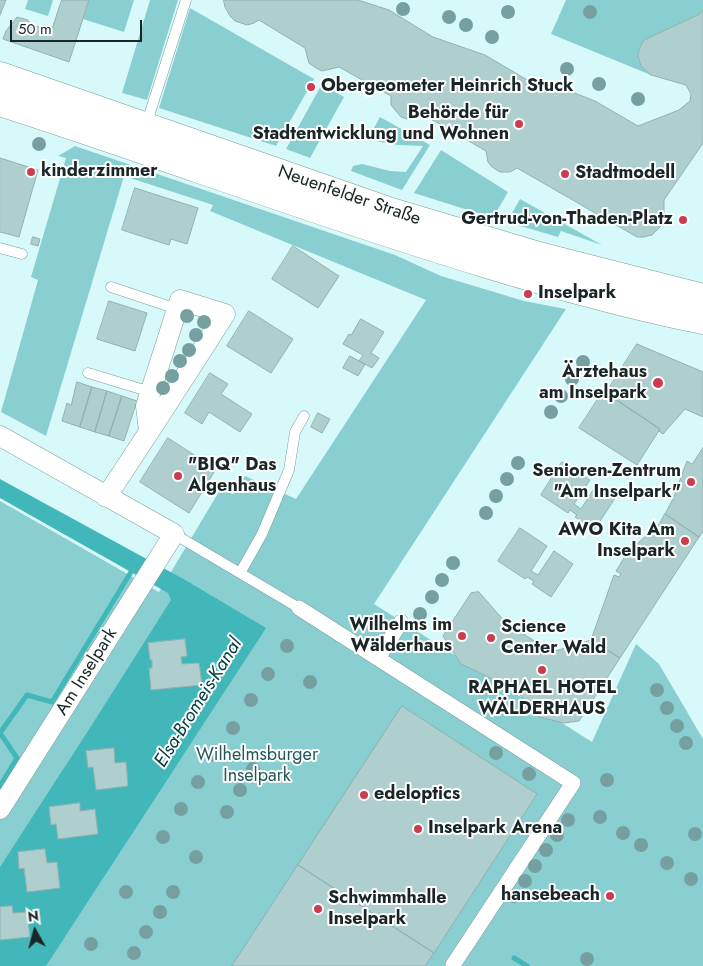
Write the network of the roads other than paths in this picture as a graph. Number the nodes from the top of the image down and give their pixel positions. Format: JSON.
{"nodes":[{"id":1,"x":186,"y":0,"type":"edge"},
{"id":2,"x":0,"y":76,"type":"edge"},
{"id":3,"x":0,"y":102,"type":"edge"},
{"id":4,"x":145,"y":127,"type":"junction"},
{"id":5,"x":0,"y":248,"type":"edge"},
{"id":6,"x":22,"y":254,"type":"dead end"},
{"id":7,"x":111,"y":288,"type":"dead end"},
{"id":8,"x":703,"y":298,"type":"edge"},
{"id":9,"x":177,"y":309,"type":"junction"},
{"id":10,"x":703,"y":320,"type":"edge"},
{"id":11,"x":88,"y":373,"type":"dead end"},
{"id":12,"x":151,"y":392,"type":"junction"},
{"id":13,"x":304,"y":416,"type":"dead end"},
{"id":14,"x":149,"y":431,"type":"junction"},
{"id":15,"x":0,"y":436,"type":"edge"},
{"id":16,"x":106,"y":497,"type":"junction"},
{"id":17,"x":169,"y":542,"type":"junction"},
{"id":18,"x":240,"y":573,"type":"junction"},
{"id":19,"x":299,"y":608,"type":"joint"},
{"id":20,"x":401,"y":622,"type":"dead end"},
{"id":21,"x":378,"y":658,"type":"junction"},
{"id":22,"x":0,"y":809,"type":"edge"},
{"id":23,"x":453,"y":965,"type":"edge"}],
"edges":[{"from":1,"to":4,"type":"lane"},
{"from":2,"to":4,"type":"main road","name":"Neuenfelder Straße"},
{"from":3,"to":10,"type":"main road","name":"Neuenfelder Straße"},
{"from":4,"to":8,"type":"main road","name":"Neuenfelder Straße"},
{"from":5,"to":6,"type":"lane"},
{"from":7,"to":9,"type":"lane"},
{"from":9,"to":12,"type":"street"},
{"from":9,"to":14,"type":"street"},
{"from":11,"to":12,"type":"lane"},
{"from":12,"to":14,"type":"street"},
{"from":13,"to":18,"type":"lane"},
{"from":14,"to":16,"type":"street"},
{"from":15,"to":16,"type":"street"},
{"from":16,"to":17,"type":"street"},
{"from":17,"to":18,"type":"lane"},
{"from":17,"to":22,"type":"street","name":"Am Inselpark"},
{"from":18,"to":19,"type":"lane"},
{"from":19,"to":21,"type":"street"},
{"from":20,"to":21,"type":"street"},
{"from":21,"to":23,"type":"street"}]}
